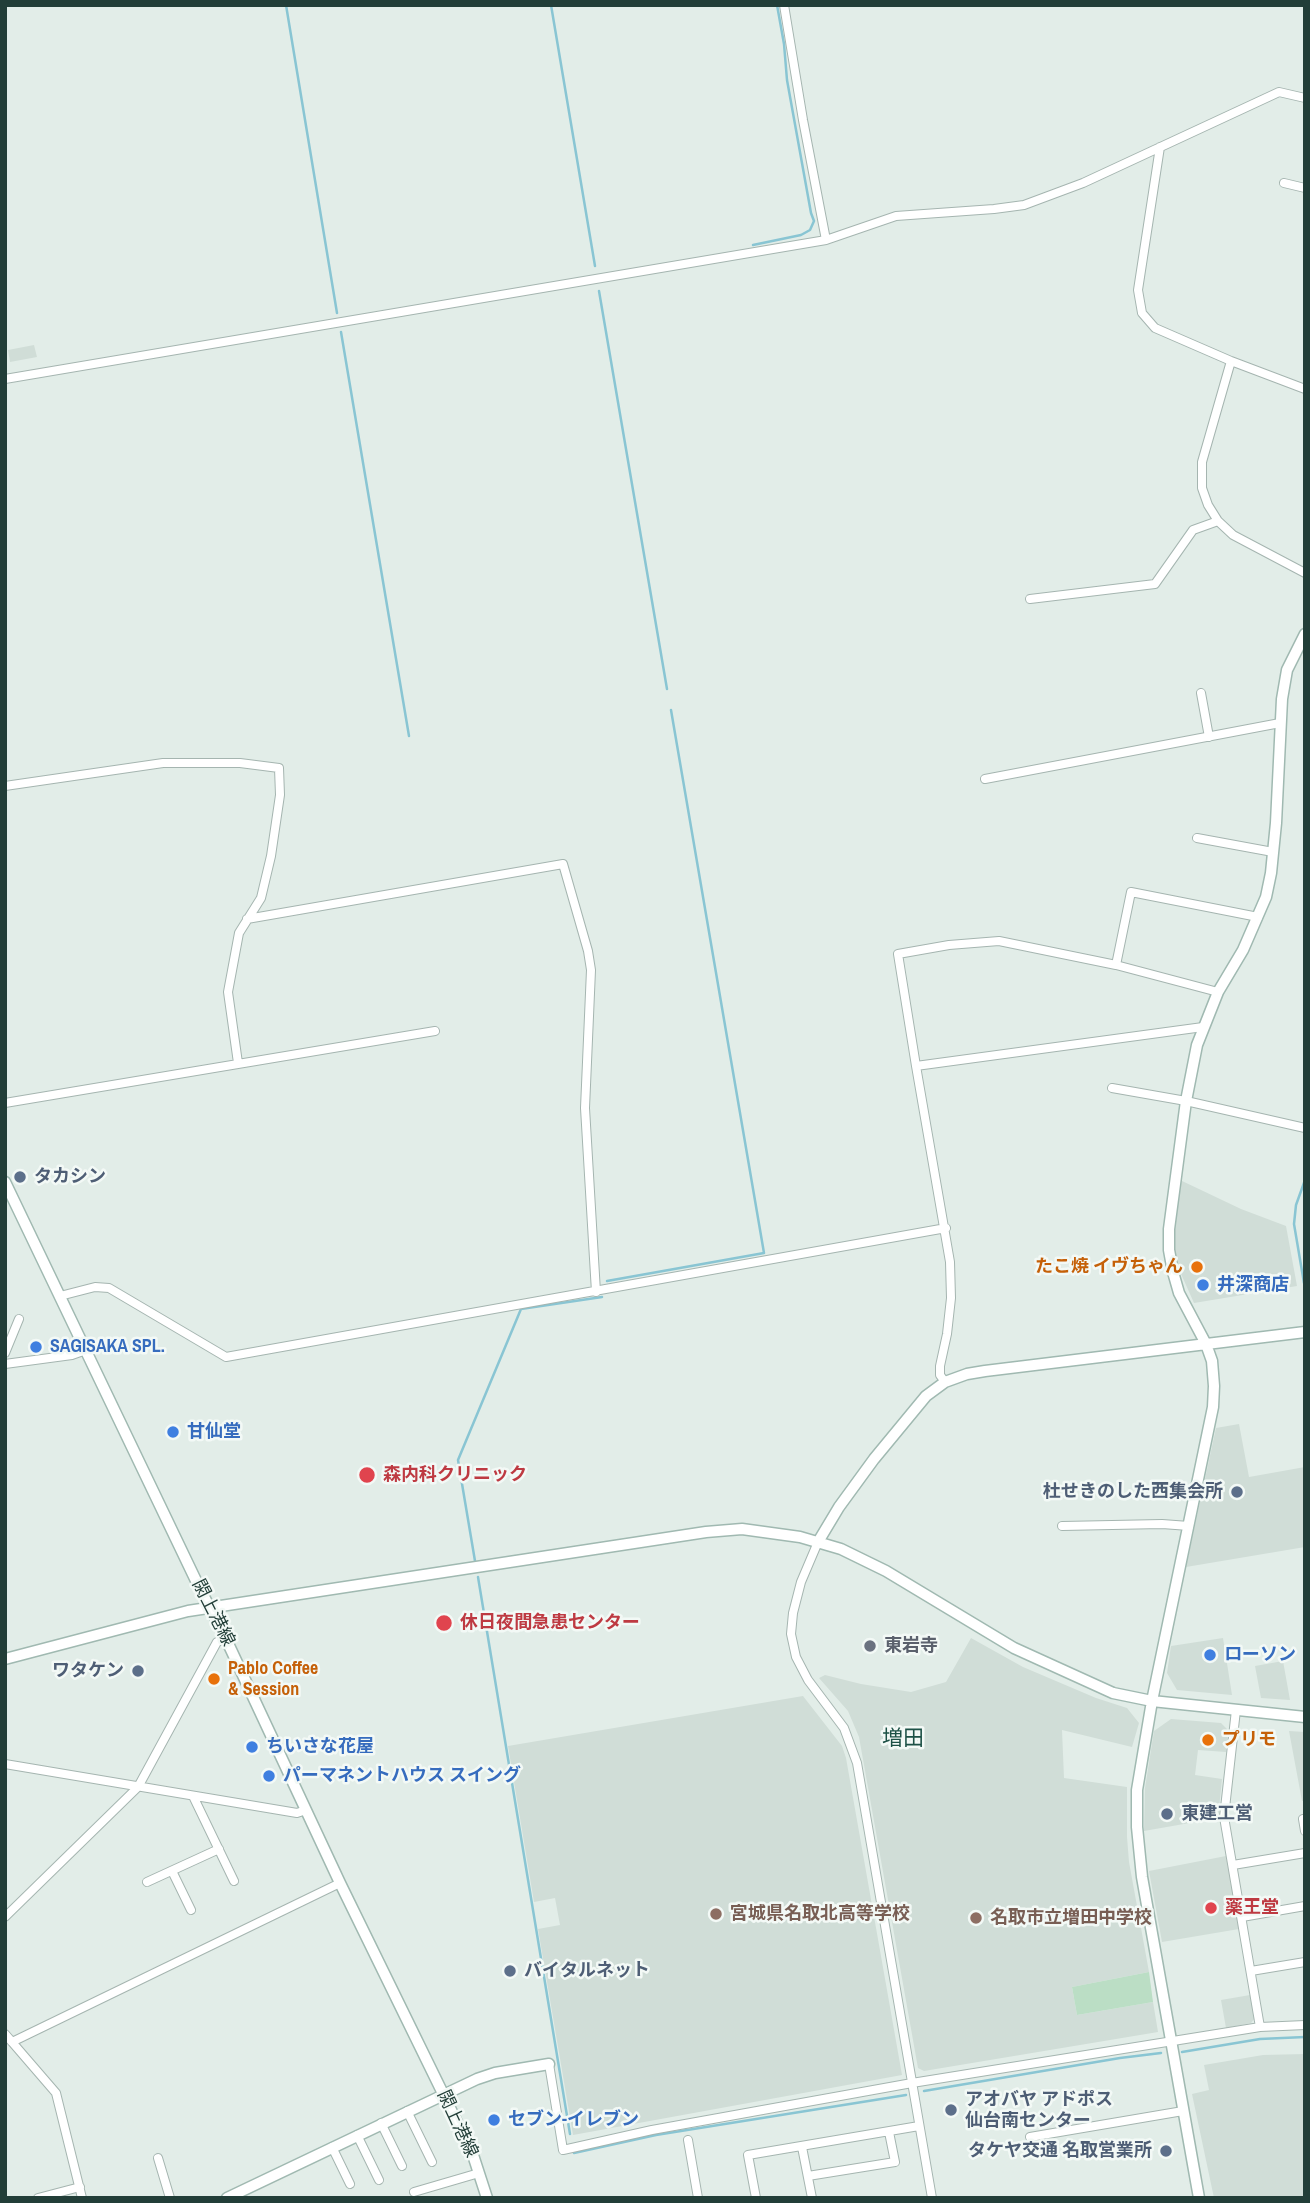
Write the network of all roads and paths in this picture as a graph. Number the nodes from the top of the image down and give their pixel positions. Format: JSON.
{"nodes":[{"id":1,"x":783,"y":5,"type":"edge"},
{"id":2,"x":1305,"y":98,"type":"edge"},
{"id":3,"x":1160,"y":147,"type":"junction"},
{"id":4,"x":1284,"y":184,"type":"dead end"},
{"id":5,"x":1305,"y":188,"type":"edge"},
{"id":6,"x":826,"y":240,"type":"junction"},
{"id":7,"x":1231,"y":361,"type":"junction"},
{"id":8,"x":5,"y":379,"type":"edge"},
{"id":9,"x":1305,"y":389,"type":"edge"},
{"id":10,"x":1218,"y":521,"type":"junction"},
{"id":11,"x":1305,"y":573,"type":"edge"},
{"id":12,"x":1030,"y":599,"type":"dead end"},
{"id":13,"x":1305,"y":634,"type":"edge"},
{"id":14,"x":1201,"y":693,"type":"dead end"},
{"id":15,"x":1280,"y":723,"type":"junction"},
{"id":16,"x":1209,"y":737,"type":"junction"},
{"id":17,"x":985,"y":779,"type":"dead end"},
{"id":18,"x":5,"y":786,"type":"edge"},
{"id":19,"x":1197,"y":838,"type":"dead end"},
{"id":20,"x":1273,"y":852,"type":"junction"},
{"id":21,"x":1258,"y":917,"type":"junction"},
{"id":22,"x":247,"y":919,"type":"junction"},
{"id":23,"x":1116,"y":965,"type":"junction"},
{"id":24,"x":1218,"y":992,"type":"junction"},
{"id":25,"x":1203,"y":1027,"type":"junction"},
{"id":26,"x":435,"y":1031,"type":"dead end"},
{"id":27,"x":238,"y":1063,"type":"junction"},
{"id":28,"x":916,"y":1066,"type":"junction"},
{"id":29,"x":1112,"y":1088,"type":"dead end"},
{"id":30,"x":1186,"y":1101,"type":"junction"},
{"id":31,"x":5,"y":1104,"type":"edge"},
{"id":32,"x":1305,"y":1128,"type":"edge"},
{"id":33,"x":5,"y":1182,"type":"edge"},
{"id":34,"x":946,"y":1228,"type":"junction"},
{"id":35,"x":596,"y":1292,"type":"junction"},
{"id":36,"x":60,"y":1296,"type":"junction"},
{"id":37,"x":19,"y":1319,"type":"dead end"},
{"id":38,"x":1305,"y":1332,"type":"edge"},
{"id":39,"x":1206,"y":1344,"type":"junction"},
{"id":40,"x":86,"y":1350,"type":"junction"},
{"id":41,"x":5,"y":1353,"type":"edge"},
{"id":42,"x":5,"y":1364,"type":"edge"},
{"id":43,"x":945,"y":1382,"type":"junction"},
{"id":44,"x":1062,"y":1526,"type":"dead end"},
{"id":45,"x":1189,"y":1526,"type":"junction"},
{"id":46,"x":818,"y":1542,"type":"junction"},
{"id":47,"x":210,"y":1608,"type":"junction"},
{"id":48,"x":226,"y":1639,"type":"junction"},
{"id":49,"x":5,"y":1659,"type":"edge"},
{"id":50,"x":1152,"y":1700,"type":"junction"},
{"id":51,"x":1236,"y":1710,"type":"junction"},
{"id":52,"x":1305,"y":1717,"type":"edge"},
{"id":53,"x":5,"y":1763,"type":"edge"},
{"id":54,"x":138,"y":1787,"type":"junction"},
{"id":55,"x":193,"y":1796,"type":"junction"},
{"id":56,"x":306,"y":1810,"type":"junction"},
{"id":57,"x":1303,"y":1819,"type":"dead end"},
{"id":58,"x":1305,"y":1831,"type":"edge"},
{"id":59,"x":219,"y":1849,"type":"junction"},
{"id":60,"x":1305,"y":1853,"type":"edge"},
{"id":61,"x":1233,"y":1865,"type":"junction"},
{"id":62,"x":172,"y":1871,"type":"junction"},
{"id":63,"x":234,"y":1881,"type":"dead end"},
{"id":64,"x":147,"y":1882,"type":"dead end"},
{"id":65,"x":340,"y":1883,"type":"junction"},
{"id":66,"x":1305,"y":1906,"type":"edge"},
{"id":67,"x":191,"y":1910,"type":"dead end"},
{"id":68,"x":5,"y":1917,"type":"edge"},
{"id":69,"x":1242,"y":1917,"type":"junction"},
{"id":70,"x":1305,"y":1962,"type":"edge"},
{"id":71,"x":1251,"y":1971,"type":"junction"},
{"id":72,"x":1305,"y":2025,"type":"edge"},
{"id":73,"x":1260,"y":2027,"type":"junction"},
{"id":74,"x":5,"y":2034,"type":"edge"},
{"id":75,"x":12,"y":2042,"type":"junction"},
{"id":76,"x":1171,"y":2042,"type":"junction"},
{"id":77,"x":549,"y":2064,"type":"joint"},
{"id":78,"x":912,"y":2083,"type":"junction"},
{"id":79,"x":443,"y":2094,"type":"junction"},
{"id":80,"x":407,"y":2110,"type":"junction"},
{"id":81,"x":1183,"y":2112,"type":"junction"},
{"id":82,"x":381,"y":2123,"type":"junction"},
{"id":83,"x":919,"y":2126,"type":"junction"},
{"id":84,"x":889,"y":2132,"type":"junction"},
{"id":85,"x":357,"y":2135,"type":"junction"},
{"id":86,"x":1030,"y":2137,"type":"dead end"},
{"id":87,"x":688,"y":2140,"type":"dead end"},
{"id":88,"x":332,"y":2147,"type":"junction"},
{"id":89,"x":802,"y":2147,"type":"junction"},
{"id":90,"x":473,"y":2155,"type":"junction"},
{"id":91,"x":158,"y":2158,"type":"dead end"},
{"id":92,"x":432,"y":2162,"type":"dead end"},
{"id":93,"x":402,"y":2166,"type":"dead end"},
{"id":94,"x":479,"y":2173,"type":"junction"},
{"id":95,"x":808,"y":2176,"type":"junction"},
{"id":96,"x":379,"y":2180,"type":"dead end"},
{"id":97,"x":350,"y":2184,"type":"dead end"},
{"id":98,"x":80,"y":2187,"type":"junction"},
{"id":99,"x":414,"y":2192,"type":"dead end"},
{"id":100,"x":38,"y":2198,"type":"edge"},
{"id":101,"x":82,"y":2198,"type":"edge"},
{"id":102,"x":170,"y":2198,"type":"edge"},
{"id":103,"x":227,"y":2198,"type":"edge"},
{"id":104,"x":486,"y":2198,"type":"edge"},
{"id":105,"x":494,"y":2198,"type":"edge"},
{"id":106,"x":698,"y":2198,"type":"edge"},
{"id":107,"x":756,"y":2198,"type":"edge"},
{"id":108,"x":812,"y":2198,"type":"edge"},
{"id":109,"x":932,"y":2198,"type":"edge"},
{"id":110,"x":1199,"y":2198,"type":"edge"}],
"edges":[{"from":1,"to":6,"type":"street"},
{"from":2,"to":3,"type":"street"},
{"from":3,"to":6,"type":"street"},
{"from":3,"to":7,"type":"street"},
{"from":4,"to":5,"type":"street"},
{"from":6,"to":8,"type":"street"},
{"from":7,"to":9,"type":"street"},
{"from":7,"to":10,"type":"street"},
{"from":10,"to":11,"type":"street"},
{"from":10,"to":12,"type":"street"},
{"from":13,"to":15,"type":"street"},
{"from":14,"to":16,"type":"street"},
{"from":15,"to":16,"type":"street"},
{"from":15,"to":20,"type":"street"},
{"from":16,"to":17,"type":"street"},
{"from":18,"to":22,"type":"street"},
{"from":19,"to":20,"type":"street"},
{"from":20,"to":21,"type":"street"},
{"from":21,"to":23,"type":"street"},
{"from":21,"to":24,"type":"street"},
{"from":22,"to":27,"type":"street"},
{"from":22,"to":35,"type":"street"},
{"from":23,"to":24,"type":"street"},
{"from":23,"to":28,"type":"street"},
{"from":24,"to":25,"type":"street"},
{"from":25,"to":28,"type":"street"},
{"from":25,"to":30,"type":"street"},
{"from":26,"to":27,"type":"street"},
{"from":27,"to":31,"type":"street"},
{"from":28,"to":34,"type":"street"},
{"from":29,"to":30,"type":"street"},
{"from":30,"to":32,"type":"street"},
{"from":30,"to":39,"type":"street"},
{"from":33,"to":36,"type":"street","name":"閖上港線"},
{"from":34,"to":35,"type":"street"},
{"from":34,"to":43,"type":"street"},
{"from":35,"to":36,"type":"street"},
{"from":36,"to":40,"type":"street","name":"閖上港線"},
{"from":37,"to":41,"type":"street"},
{"from":38,"to":39,"type":"street"},
{"from":39,"to":43,"type":"street"},
{"from":39,"to":45,"type":"street"},
{"from":40,"to":42,"type":"street"},
{"from":40,"to":47,"type":"street","name":"閖上港線"},
{"from":43,"to":46,"type":"street"},
{"from":44,"to":45,"type":"street"},
{"from":45,"to":50,"type":"street"},
{"from":46,"to":47,"type":"street"},
{"from":46,"to":50,"type":"street"},
{"from":46,"to":78,"type":"street"},
{"from":47,"to":48,"type":"street","name":"閖上港線"},
{"from":47,"to":49,"type":"street"},
{"from":48,"to":54,"type":"street"},
{"from":48,"to":56,"type":"street","name":"閖上港線"},
{"from":50,"to":51,"type":"street"},
{"from":50,"to":76,"type":"street"},
{"from":51,"to":52,"type":"street"},
{"from":51,"to":61,"type":"street"},
{"from":53,"to":54,"type":"street"},
{"from":54,"to":55,"type":"street"},
{"from":54,"to":68,"type":"street"},
{"from":55,"to":56,"type":"street"},
{"from":55,"to":59,"type":"street"},
{"from":56,"to":65,"type":"street","name":"閖上港線"},
{"from":57,"to":58,"type":"street"},
{"from":59,"to":62,"type":"street"},
{"from":59,"to":63,"type":"street"},
{"from":60,"to":61,"type":"street"},
{"from":61,"to":69,"type":"street"},
{"from":62,"to":64,"type":"street"},
{"from":62,"to":67,"type":"street"},
{"from":65,"to":75,"type":"street"},
{"from":65,"to":79,"type":"street","name":"閖上港線"},
{"from":66,"to":69,"type":"street"},
{"from":69,"to":71,"type":"street"},
{"from":70,"to":71,"type":"street"},
{"from":71,"to":73,"type":"street"},
{"from":72,"to":73,"type":"street"},
{"from":73,"to":76,"type":"street"},
{"from":74,"to":75,"type":"street"},
{"from":75,"to":98,"type":"street"},
{"from":76,"to":78,"type":"street"},
{"from":76,"to":81,"type":"street"},
{"from":77,"to":78,"type":"street"},
{"from":77,"to":79,"type":"street"},
{"from":78,"to":83,"type":"street"},
{"from":79,"to":80,"type":"street"},
{"from":79,"to":90,"type":"street","name":"閖上港線"},
{"from":80,"to":82,"type":"street"},
{"from":80,"to":92,"type":"street"},
{"from":81,"to":86,"type":"street"},
{"from":81,"to":110,"type":"street"},
{"from":82,"to":85,"type":"street"},
{"from":82,"to":93,"type":"street"},
{"from":83,"to":84,"type":"street"},
{"from":83,"to":109,"type":"street"},
{"from":84,"to":89,"type":"street"},
{"from":84,"to":95,"type":"street"},
{"from":85,"to":88,"type":"street"},
{"from":85,"to":96,"type":"street"},
{"from":87,"to":106,"type":"street"},
{"from":88,"to":97,"type":"street"},
{"from":88,"to":103,"type":"street"},
{"from":89,"to":95,"type":"street"},
{"from":89,"to":107,"type":"street"},
{"from":90,"to":94,"type":"street","name":"閖上港線"},
{"from":90,"to":105,"type":"street"},
{"from":91,"to":102,"type":"street"},
{"from":94,"to":99,"type":"street"},
{"from":94,"to":104,"type":"street","name":"閖上港線"},
{"from":95,"to":108,"type":"street"},
{"from":98,"to":100,"type":"street"},
{"from":98,"to":101,"type":"street"}]}
